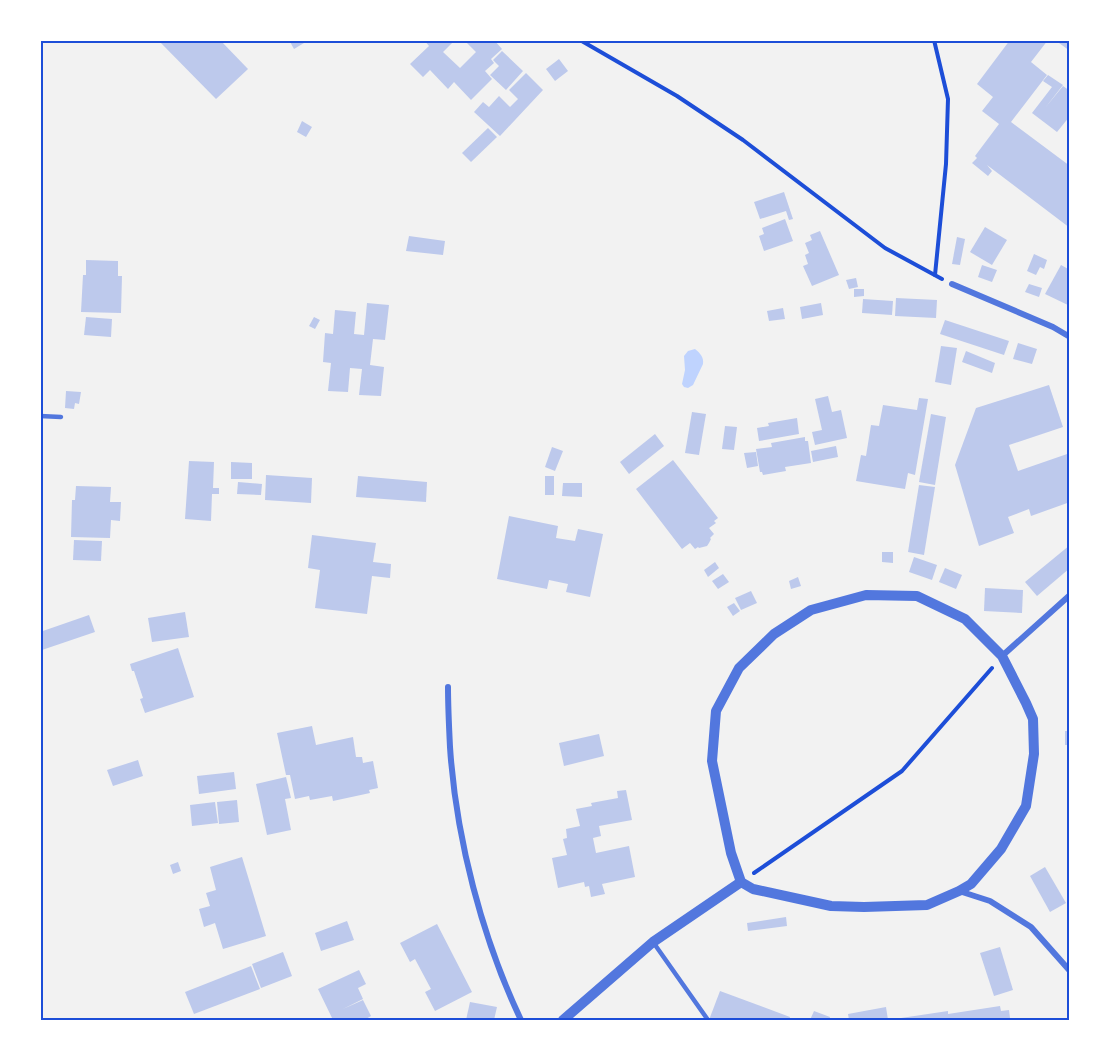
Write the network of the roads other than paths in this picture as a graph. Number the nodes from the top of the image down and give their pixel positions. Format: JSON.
{"nodes":[{"id":1,"x":952,"y":284,"type":"road end"},
{"id":2,"x":1070,"y":337,"type":"edge"},
{"id":3,"x":40,"y":416,"type":"edge"},
{"id":4,"x":61,"y":417,"type":"dead end"},
{"id":5,"x":1070,"y":595,"type":"edge"},
{"id":6,"x":1002,"y":656,"type":"junction"},
{"id":7,"x":448,"y":687,"type":"dead end"},
{"id":8,"x":741,"y":882,"type":"junction"},
{"id":9,"x":959,"y":891,"type":"junction"},
{"id":10,"x":653,"y":942,"type":"junction"},
{"id":11,"x":1070,"y":971,"type":"edge"},
{"id":12,"x":521,"y":1020,"type":"edge"},
{"id":13,"x":563,"y":1020,"type":"edge"},
{"id":14,"x":708,"y":1020,"type":"edge"}],
"edges":[{"from":1,"to":2,"type":"street"},
{"from":3,"to":4,"type":"lane"},
{"from":5,"to":6,"type":"street"},
{"from":6,"to":8,"type":"street"},
{"from":6,"to":9,"type":"street"},
{"from":7,"to":12,"type":"street"},
{"from":8,"to":9,"type":"street"},
{"from":8,"to":10,"type":"street"},
{"from":9,"to":11,"type":"street"},
{"from":10,"to":13,"type":"street"},
{"from":10,"to":14,"type":"lane"}]}
